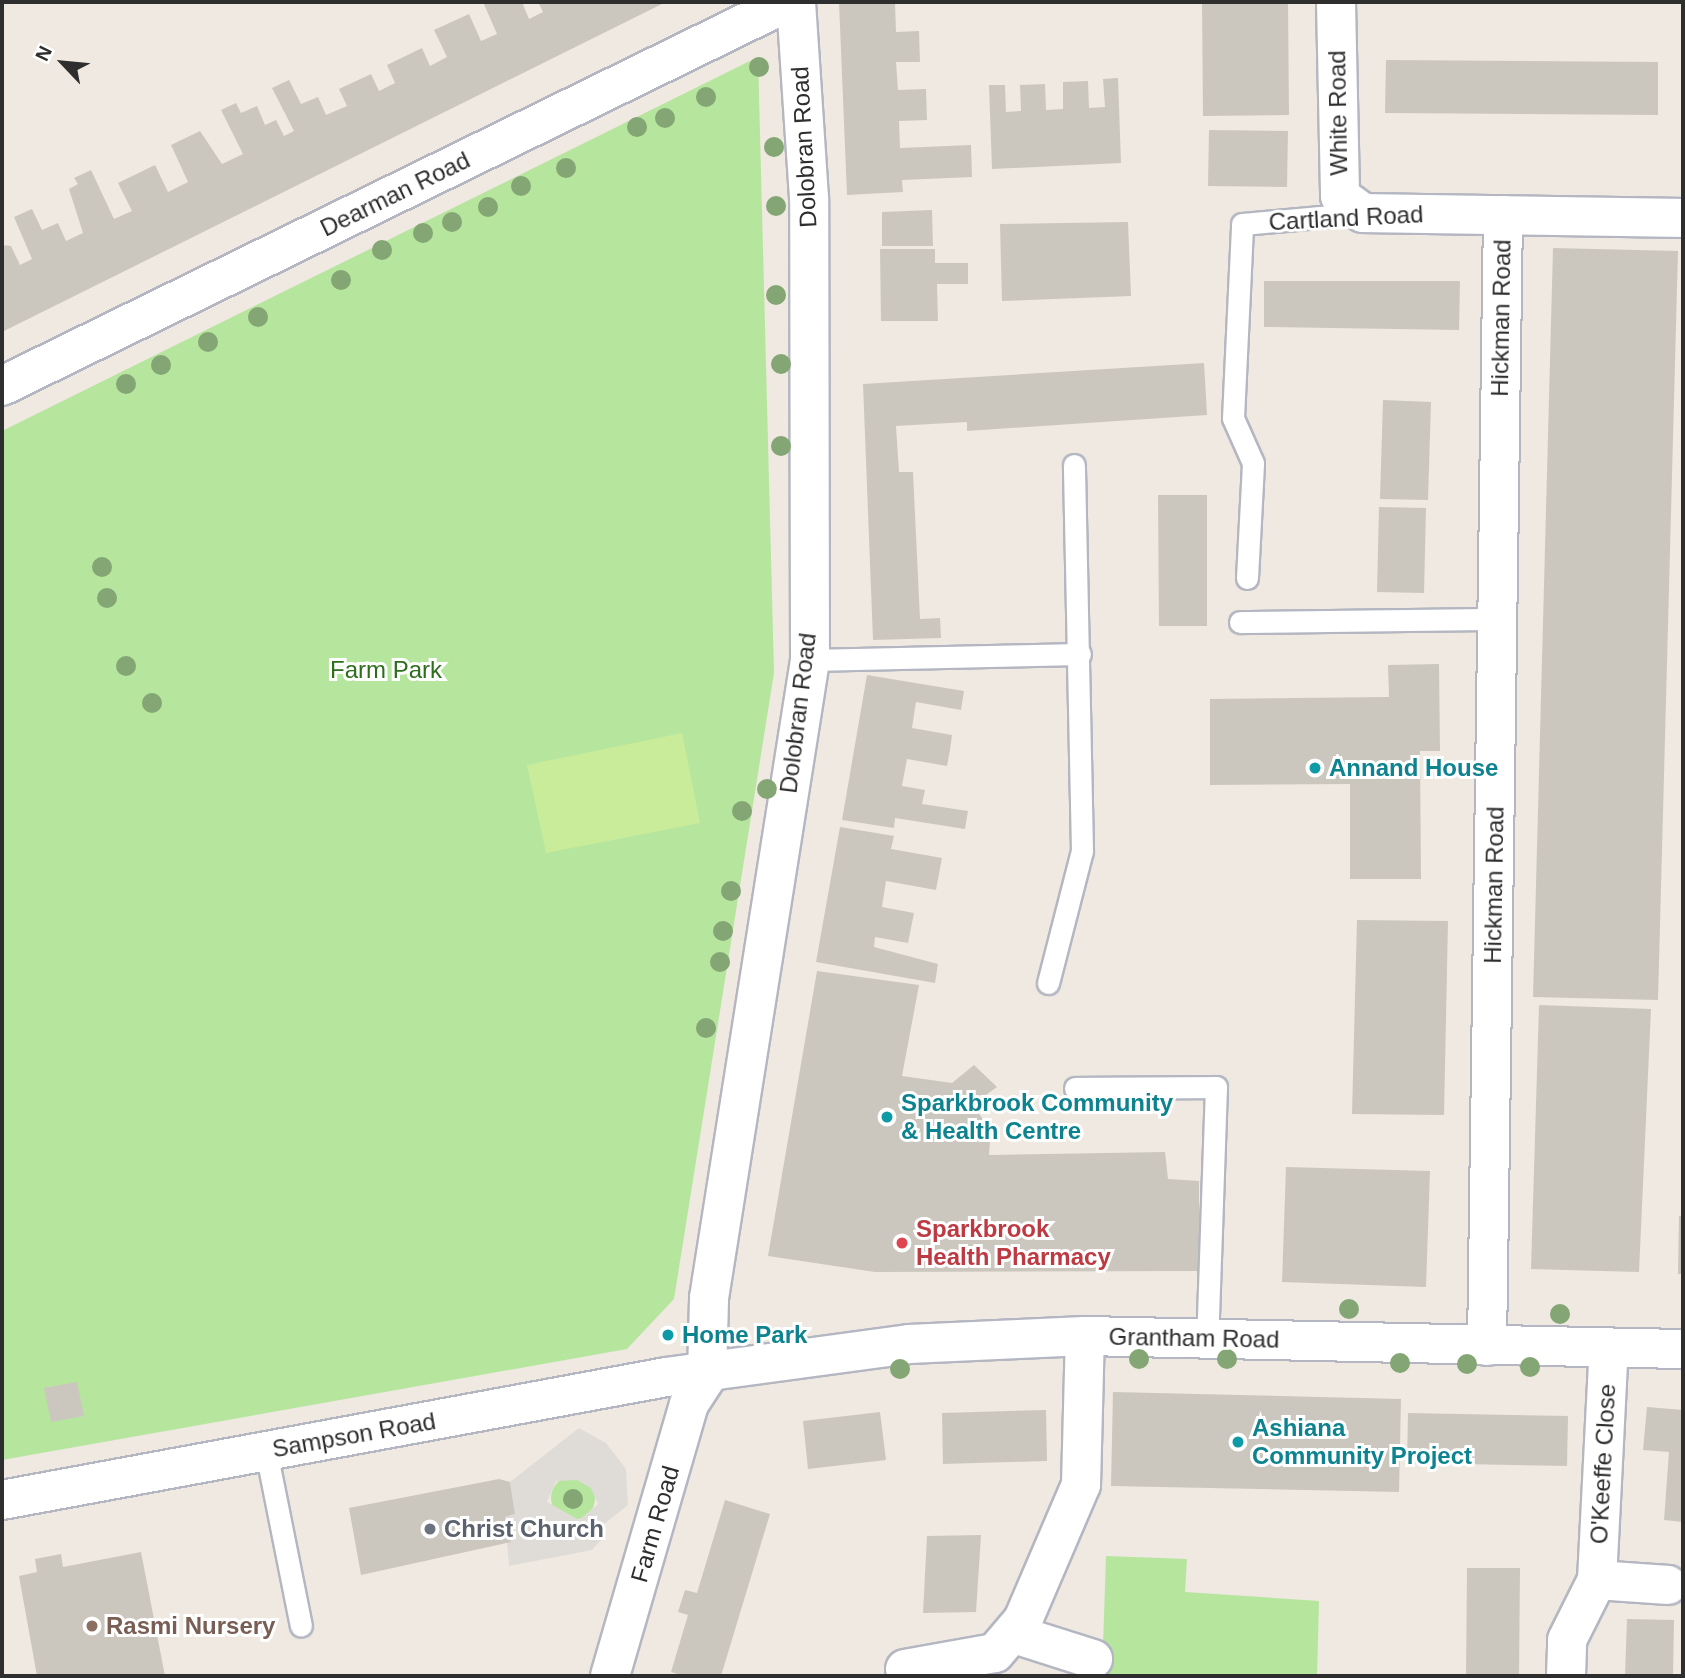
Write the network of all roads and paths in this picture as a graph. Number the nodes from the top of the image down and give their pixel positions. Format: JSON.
{"nodes":[{"id":1,"x":788,"y":2,"type":"edge"},
{"id":2,"x":796,"y":2,"type":"edge"},
{"id":3,"x":1336,"y":2,"type":"edge"},
{"id":4,"x":1363,"y":213,"type":"junction"},
{"id":5,"x":1503,"y":215,"type":"junction"},
{"id":6,"x":1683,"y":218,"type":"edge"},
{"id":7,"x":2,"y":386,"type":"edge"},
{"id":8,"x":1074,"y":465,"type":"dead end"},
{"id":9,"x":1247,"y":578,"type":"dead end"},
{"id":10,"x":1497,"y":619,"type":"junction"},
{"id":11,"x":1240,"y":622,"type":"dead end"},
{"id":12,"x":1080,"y":654,"type":"junction"},
{"id":13,"x":810,"y":660,"type":"junction"},
{"id":14,"x":1048,"y":983,"type":"dead end"},
{"id":15,"x":1074,"y":1088,"type":"dead end"},
{"id":16,"x":1085,"y":1336,"type":"junction"},
{"id":17,"x":1207,"y":1339,"type":"junction"},
{"id":18,"x":1488,"y":1346,"type":"junction"},
{"id":19,"x":1609,"y":1347,"type":"junction"},
{"id":20,"x":1683,"y":1349,"type":"edge"},
{"id":21,"x":708,"y":1376,"type":"junction"},
{"id":22,"x":266,"y":1451,"type":"junction"},
{"id":23,"x":2,"y":1500,"type":"edge"},
{"id":24,"x":1597,"y":1580,"type":"junction"},
{"id":25,"x":1668,"y":1584,"type":"dead end"},
{"id":26,"x":301,"y":1626,"type":"dead end"},
{"id":27,"x":1014,"y":1634,"type":"junction"},
{"id":28,"x":1093,"y":1659,"type":"dead end"},
{"id":29,"x":905,"y":1668,"type":"dead end"},
{"id":30,"x":610,"y":1676,"type":"edge"},
{"id":31,"x":1566,"y":1676,"type":"edge"}],
"edges":[{"from":1,"to":7,"type":"street","name":"Dearman Road"},
{"from":2,"to":13,"type":"street","name":"Dolobran Road"},
{"from":3,"to":4,"type":"street","name":"White Road"},
{"from":4,"to":5,"type":"street","name":"Cartland Road"},
{"from":4,"to":9,"type":"lane","name":"Cartland Road"},
{"from":5,"to":6,"type":"street","name":"Cartland Road"},
{"from":5,"to":10,"type":"street","name":"Hickman Road"},
{"from":8,"to":12,"type":"lane"},
{"from":10,"to":11,"type":"lane"},
{"from":10,"to":18,"type":"street","name":"Hickman Road"},
{"from":12,"to":13,"type":"lane"},
{"from":12,"to":14,"type":"lane"},
{"from":13,"to":21,"type":"street","name":"Dolobran Road"},
{"from":15,"to":17,"type":"lane"},
{"from":16,"to":17,"type":"street","name":"Grantham Road"},
{"from":16,"to":21,"type":"street","name":"Grantham Road"},
{"from":16,"to":27,"type":"street"},
{"from":17,"to":18,"type":"street","name":"Grantham Road"},
{"from":18,"to":19,"type":"street","name":"Grantham Road"},
{"from":19,"to":20,"type":"street","name":"Grantham Road"},
{"from":19,"to":24,"type":"street","name":"O'Keeffe Close"},
{"from":21,"to":22,"type":"street","name":"Sampson Road"},
{"from":21,"to":30,"type":"street","name":"Farm Road"},
{"from":22,"to":23,"type":"street","name":"Sampson Road"},
{"from":22,"to":26,"type":"lane"},
{"from":24,"to":25,"type":"street","name":"O'Keeffe Close"},
{"from":24,"to":31,"type":"street","name":"O'Keeffe Close"},
{"from":27,"to":28,"type":"street"},
{"from":27,"to":29,"type":"street"}]}
